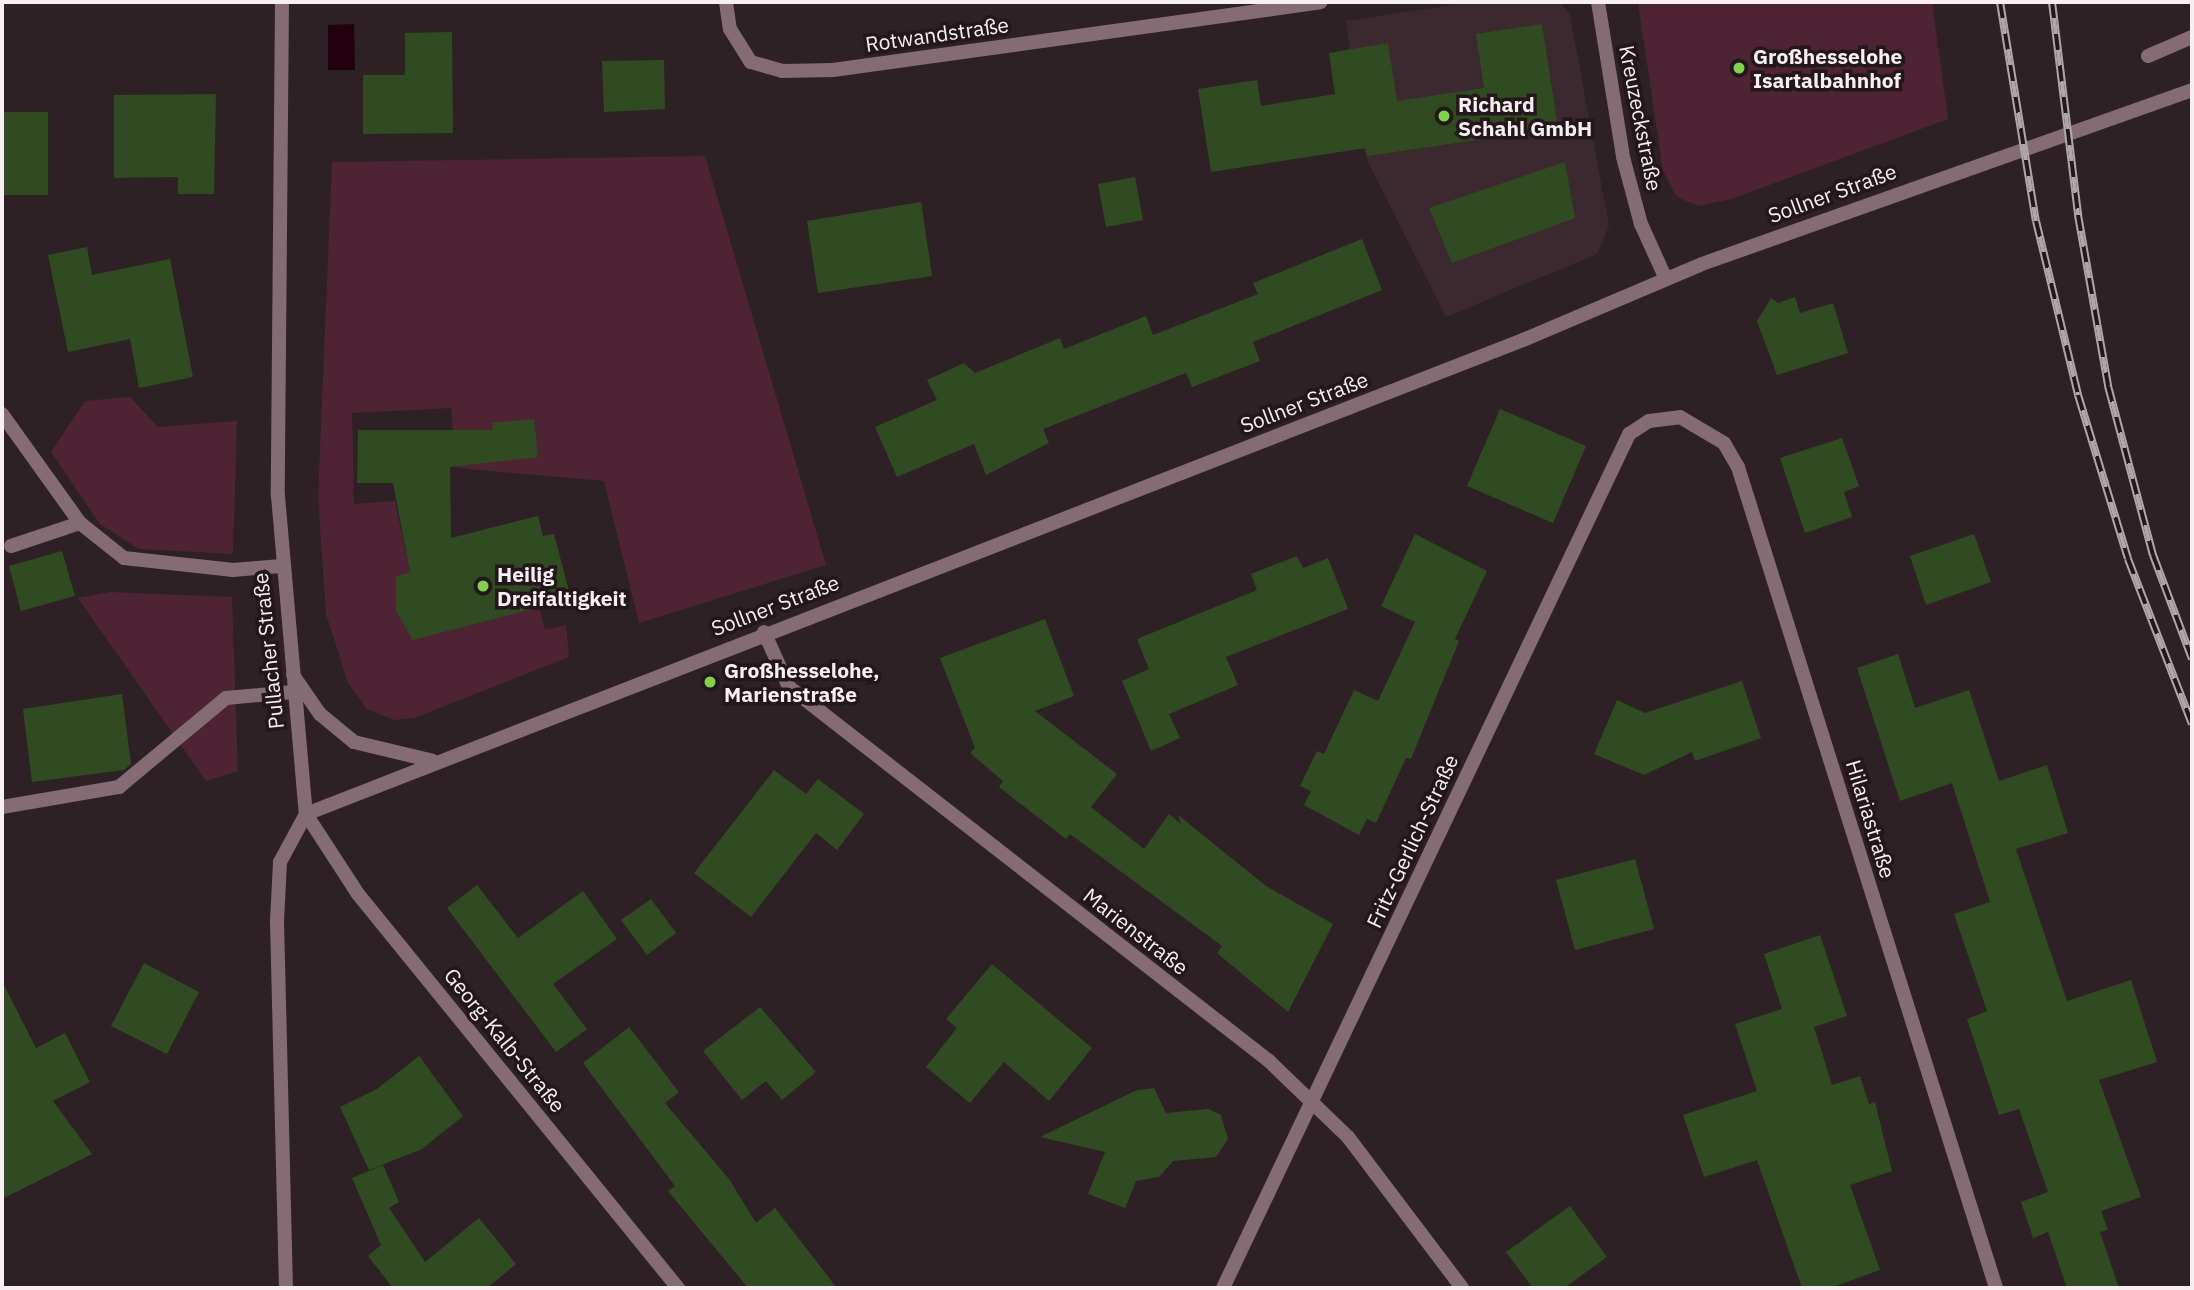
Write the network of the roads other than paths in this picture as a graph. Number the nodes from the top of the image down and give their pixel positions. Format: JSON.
{"nodes":[{"id":1,"x":282,"y":2,"type":"edge"},
{"id":2,"x":726,"y":2,"type":"edge"},
{"id":3,"x":1320,"y":2,"type":"edge"},
{"id":4,"x":1598,"y":2,"type":"edge"},
{"id":5,"x":2192,"y":37,"type":"edge"},
{"id":6,"x":2148,"y":56,"type":"dead end"},
{"id":7,"x":2192,"y":90,"type":"edge"},
{"id":8,"x":1666,"y":279,"type":"junction"},
{"id":9,"x":2,"y":414,"type":"edge"},
{"id":10,"x":1649,"y":421,"type":"joint"},
{"id":11,"x":80,"y":523,"type":"junction"},
{"id":12,"x":11,"y":546,"type":"dead end"},
{"id":13,"x":281,"y":566,"type":"junction"},
{"id":14,"x":764,"y":632,"type":"junction"},
{"id":15,"x":290,"y":672,"type":"junction"},
{"id":16,"x":293,"y":692,"type":"junction"},
{"id":17,"x":434,"y":762,"type":"junction"},
{"id":18,"x":2,"y":807,"type":"edge"},
{"id":19,"x":306,"y":814,"type":"junction"},
{"id":20,"x":1311,"y":1102,"type":"junction"},
{"id":21,"x":286,"y":1288,"type":"edge"},
{"id":22,"x":678,"y":1288,"type":"edge"},
{"id":23,"x":1223,"y":1288,"type":"edge"},
{"id":24,"x":1462,"y":1288,"type":"edge"},
{"id":25,"x":1996,"y":1288,"type":"edge"}],
"edges":[{"from":1,"to":13,"type":"street","name":"Pullacher Straße"},
{"from":2,"to":3,"type":"street","name":"Rotwandstraße"},
{"from":4,"to":8,"type":"street","name":"Kreuzeckstraße"},
{"from":5,"to":6,"type":"street"},
{"from":7,"to":8,"type":"street","name":"Sollner Straße"},
{"from":8,"to":14,"type":"street","name":"Sollner Straße"},
{"from":9,"to":11,"type":"street"},
{"from":10,"to":20,"type":"street","name":"Fritz-Gerlich-Straße"},
{"from":10,"to":25,"type":"street","name":"Hilariastraße"},
{"from":11,"to":12,"type":"street"},
{"from":11,"to":13,"type":"street"},
{"from":13,"to":15,"type":"street","name":"Pullacher Straße"},
{"from":14,"to":17,"type":"street","name":"Sollner Straße"},
{"from":14,"to":20,"type":"street","name":"Marienstraße"},
{"from":15,"to":16,"type":"street","name":"Pullacher Straße"},
{"from":15,"to":17,"type":"street"},
{"from":16,"to":18,"type":"street"},
{"from":16,"to":19,"type":"street","name":"Pullacher Straße"},
{"from":17,"to":19,"type":"street","name":"Sollner Straße"},
{"from":19,"to":21,"type":"street"},
{"from":19,"to":22,"type":"street","name":"Georg-Kalb-Straße"},
{"from":20,"to":23,"type":"street","name":"Fritz-Gerlich-Straße"},
{"from":20,"to":24,"type":"street","name":"Marienstraße"}]}
